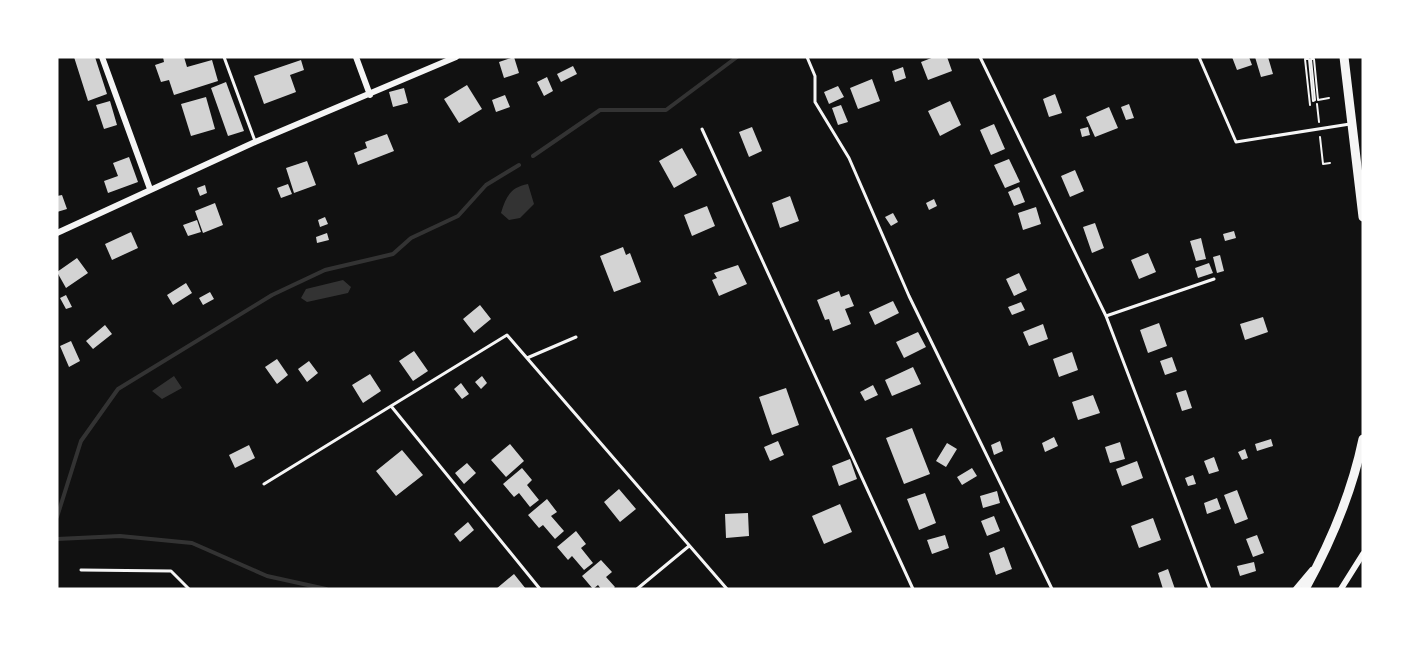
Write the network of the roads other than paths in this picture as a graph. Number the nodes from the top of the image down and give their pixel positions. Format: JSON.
{"nodes":[{"id":1,"x":102,"y":57,"type":"edge"},
{"id":2,"x":224,"y":57,"type":"edge"},
{"id":3,"x":356,"y":57,"type":"edge"},
{"id":4,"x":456,"y":57,"type":"edge"},
{"id":5,"x":807,"y":57,"type":"edge"},
{"id":6,"x":980,"y":57,"type":"edge"},
{"id":7,"x":1199,"y":57,"type":"edge"},
{"id":8,"x":1344,"y":57,"type":"edge"},
{"id":9,"x":370,"y":95,"type":"junction"},
{"id":10,"x":1352,"y":124,"type":"junction"},
{"id":11,"x":702,"y":129,"type":"dead end"},
{"id":12,"x":255,"y":142,"type":"junction"},
{"id":13,"x":150,"y":189,"type":"junction"},
{"id":14,"x":1363,"y":218,"type":"edge"},
{"id":15,"x":57,"y":232,"type":"edge"},
{"id":16,"x":1214,"y":279,"type":"dead end"},
{"id":17,"x":1106,"y":316,"type":"junction"},
{"id":18,"x":576,"y":337,"type":"dead end"},
{"id":19,"x":527,"y":358,"type":"junction"},
{"id":20,"x":391,"y":406,"type":"junction"},
{"id":21,"x":1363,"y":439,"type":"edge"},
{"id":22,"x":264,"y":483,"type":"dead end"},
{"id":23,"x":689,"y":546,"type":"junction"},
{"id":24,"x":1363,"y":554,"type":"edge"},
{"id":25,"x":1322,"y":558,"type":"junction"},
{"id":26,"x":81,"y":570,"type":"dead end"},
{"id":27,"x":189,"y":589,"type":"edge"},
{"id":28,"x":540,"y":589,"type":"edge"},
{"id":29,"x":637,"y":589,"type":"edge"},
{"id":30,"x":727,"y":589,"type":"edge"},
{"id":31,"x":913,"y":589,"type":"edge"},
{"id":32,"x":1052,"y":589,"type":"edge"},
{"id":33,"x":1210,"y":589,"type":"edge"},
{"id":34,"x":1296,"y":589,"type":"edge"},
{"id":35,"x":1305,"y":589,"type":"edge"},
{"id":36,"x":1341,"y":589,"type":"edge"}],
"edges":[{"from":1,"to":13,"type":"street"},
{"from":2,"to":12,"type":"lane"},
{"from":3,"to":9,"type":"street"},
{"from":4,"to":9,"type":"street"},
{"from":5,"to":32,"type":"lane"},
{"from":6,"to":17,"type":"lane"},
{"from":7,"to":10,"type":"lane"},
{"from":8,"to":10,"type":"main road"},
{"from":9,"to":12,"type":"street"},
{"from":10,"to":14,"type":"main road"},
{"from":11,"to":31,"type":"lane"},
{"from":12,"to":13,"type":"street"},
{"from":13,"to":15,"type":"street"},
{"from":16,"to":17,"type":"lane"},
{"from":17,"to":33,"type":"lane"},
{"from":18,"to":19,"type":"lane"},
{"from":19,"to":20,"type":"lane"},
{"from":19,"to":23,"type":"lane"},
{"from":20,"to":22,"type":"lane"},
{"from":20,"to":28,"type":"lane"},
{"from":21,"to":25,"type":"main road"},
{"from":23,"to":29,"type":"lane"},
{"from":23,"to":30,"type":"lane"},
{"from":24,"to":36,"type":"street"},
{"from":25,"to":34,"type":"street"},
{"from":25,"to":35,"type":"main road"},
{"from":26,"to":27,"type":"lane"}]}
